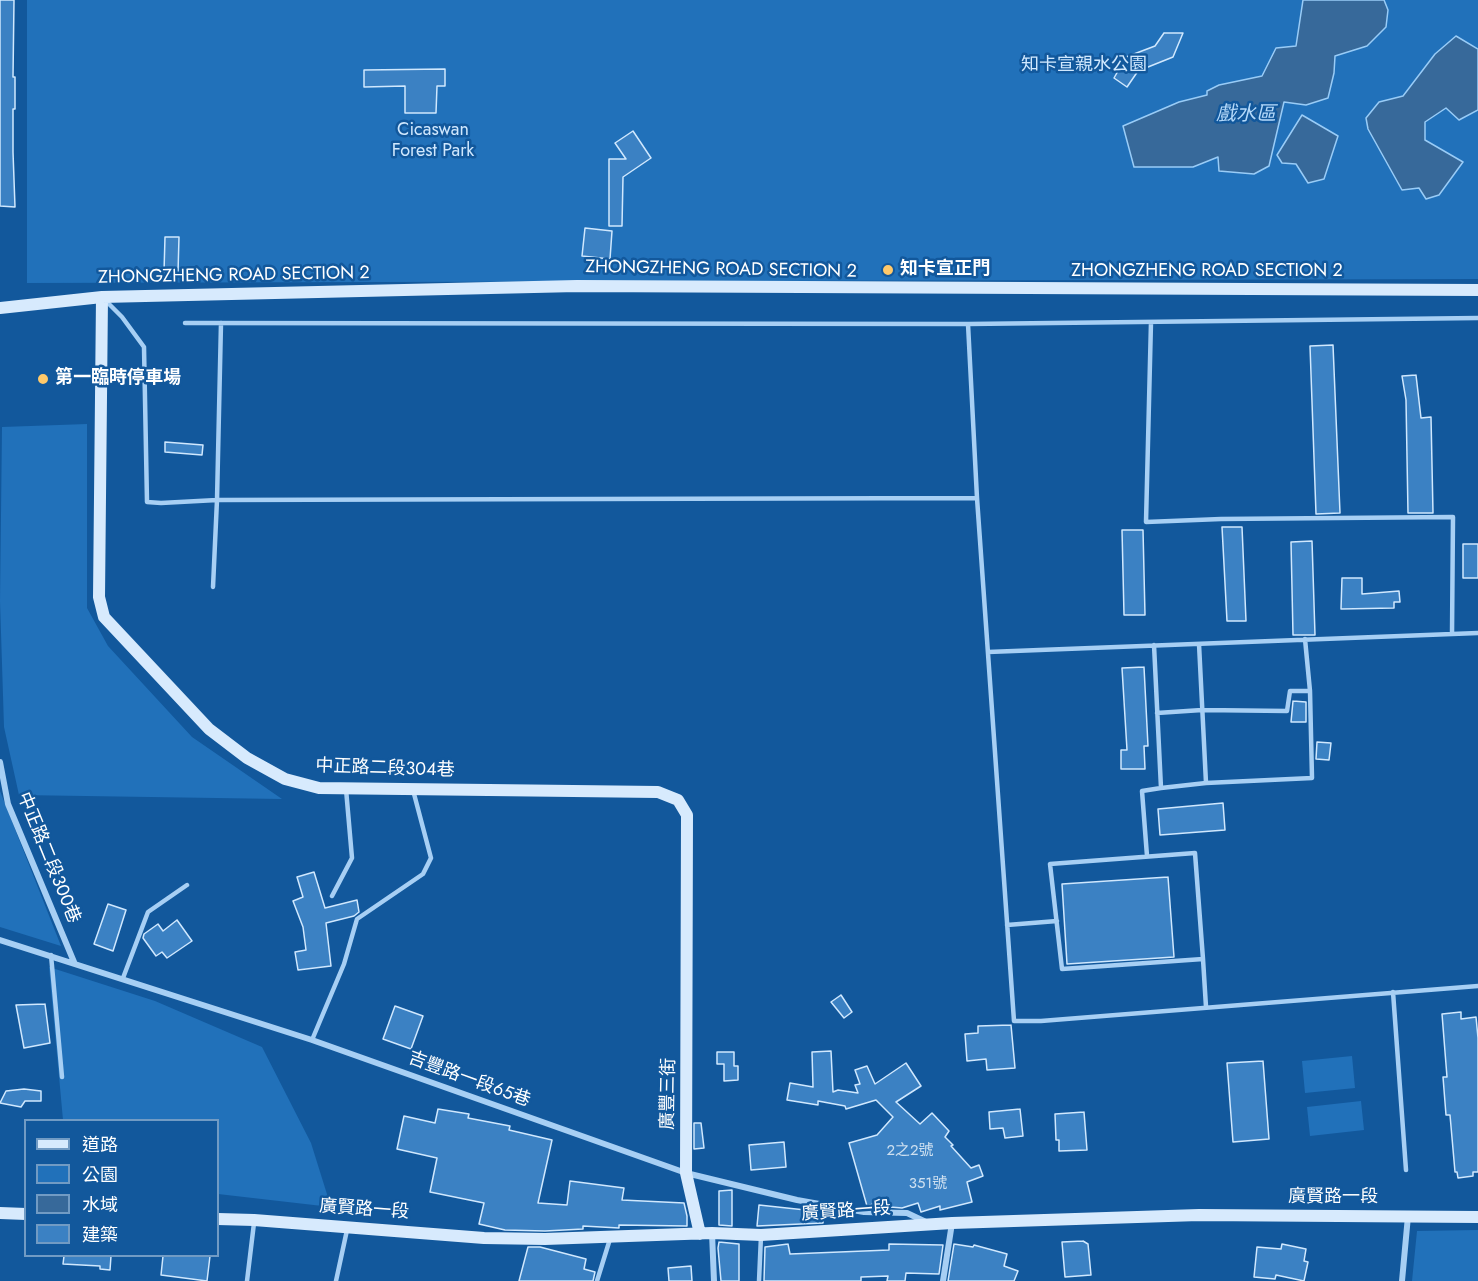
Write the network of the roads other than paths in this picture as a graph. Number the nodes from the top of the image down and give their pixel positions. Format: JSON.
{"nodes":[{"id":1,"x":1478,"y":290,"type":"edge"},
{"id":2,"x":102,"y":297,"type":"junction"},
{"id":3,"x":0,"y":308,"type":"edge"},
{"id":4,"x":1478,"y":318,"type":"edge"},
{"id":5,"x":1151,"y":322,"type":"junction"},
{"id":6,"x":185,"y":323,"type":"dead end"},
{"id":7,"x":221,"y":323,"type":"junction"},
{"id":8,"x":968,"y":324,"type":"junction"},
{"id":9,"x":977,"y":498,"type":"junction"},
{"id":10,"x":217,"y":500,"type":"junction"},
{"id":11,"x":213,"y":587,"type":"dead end"},
{"id":12,"x":1478,"y":633,"type":"edge"},
{"id":13,"x":1452,"y":634,"type":"junction"},
{"id":14,"x":1305,"y":639,"type":"junction"},
{"id":15,"x":1199,"y":644,"type":"junction"},
{"id":16,"x":1154,"y":645,"type":"junction"},
{"id":17,"x":988,"y":652,"type":"junction"},
{"id":18,"x":1310,"y":691,"type":"junction"},
{"id":19,"x":1202,"y":710,"type":"junction"},
{"id":20,"x":1157,"y":713,"type":"junction"},
{"id":21,"x":0,"y":762,"type":"edge"},
{"id":22,"x":1206,"y":783,"type":"junction"},
{"id":23,"x":1161,"y":788,"type":"junction"},
{"id":24,"x":346,"y":789,"type":"junction"},
{"id":25,"x":413,"y":789,"type":"junction"},
{"id":26,"x":1147,"y":856,"type":"junction"},
{"id":27,"x":187,"y":885,"type":"dead end"},
{"id":28,"x":333,"y":896,"type":"dead end"},
{"id":29,"x":1057,"y":921,"type":"junction"},
{"id":30,"x":1007,"y":925,"type":"junction"},
{"id":31,"x":0,"y":940,"type":"edge"},
{"id":32,"x":687,"y":952,"type":"joint"},
{"id":33,"x":51,"y":955,"type":"junction"},
{"id":34,"x":1203,"y":959,"type":"junction"},
{"id":35,"x":74,"y":962,"type":"junction"},
{"id":36,"x":123,"y":978,"type":"junction"},
{"id":37,"x":1478,"y":986,"type":"edge"},
{"id":38,"x":1393,"y":993,"type":"junction"},
{"id":39,"x":1206,"y":1007,"type":"junction"},
{"id":40,"x":312,"y":1040,"type":"junction"},
{"id":41,"x":62,"y":1077,"type":"dead end"},
{"id":42,"x":1406,"y":1170,"type":"dead end"},
{"id":43,"x":686,"y":1173,"type":"junction"},
{"id":44,"x":0,"y":1213,"type":"edge"},
{"id":45,"x":24,"y":1214,"type":"edge"},
{"id":46,"x":1408,"y":1216,"type":"junction"},
{"id":47,"x":1478,"y":1217,"type":"edge"},
{"id":48,"x":219,"y":1219,"type":"edge"},
{"id":49,"x":254,"y":1220,"type":"junction"},
{"id":50,"x":952,"y":1223,"type":"junction"},
{"id":51,"x":932,"y":1224,"type":"junction"},
{"id":52,"x":348,"y":1227,"type":"junction"},
{"id":53,"x":706,"y":1233,"type":"junction"},
{"id":54,"x":761,"y":1235,"type":"junction"},
{"id":55,"x":610,"y":1236,"type":"junction"},
{"id":56,"x":247,"y":1281,"type":"edge"},
{"id":57,"x":336,"y":1281,"type":"edge"},
{"id":58,"x":597,"y":1281,"type":"edge"},
{"id":59,"x":714,"y":1281,"type":"edge"},
{"id":60,"x":759,"y":1281,"type":"edge"},
{"id":61,"x":943,"y":1281,"type":"edge"},
{"id":62,"x":1402,"y":1281,"type":"edge"}],
"edges":[{"from":1,"to":2,"type":"street","name":"ZHONGZHENG ROAD SECTION 2"},
{"from":2,"to":3,"type":"street","name":"ZHONGZHENG ROAD SECTION 2"},
{"from":2,"to":10,"type":"lane"},
{"from":2,"to":24,"type":"street","name":"中正路二段304巷"},
{"from":4,"to":5,"type":"lane"},
{"from":5,"to":8,"type":"lane"},
{"from":5,"to":13,"type":"lane"},
{"from":6,"to":7,"type":"lane"},
{"from":7,"to":8,"type":"lane"},
{"from":7,"to":10,"type":"lane"},
{"from":8,"to":9,"type":"lane"},
{"from":9,"to":10,"type":"lane"},
{"from":9,"to":17,"type":"lane"},
{"from":10,"to":11,"type":"lane"},
{"from":12,"to":13,"type":"lane"},
{"from":13,"to":14,"type":"lane"},
{"from":14,"to":15,"type":"lane"},
{"from":14,"to":18,"type":"lane"},
{"from":15,"to":16,"type":"lane"},
{"from":15,"to":19,"type":"lane"},
{"from":16,"to":17,"type":"lane"},
{"from":16,"to":20,"type":"lane"},
{"from":17,"to":30,"type":"lane"},
{"from":18,"to":19,"type":"lane"},
{"from":18,"to":22,"type":"lane"},
{"from":19,"to":20,"type":"lane"},
{"from":19,"to":22,"type":"lane"},
{"from":20,"to":23,"type":"lane"},
{"from":21,"to":35,"type":"street","name":"中正路二段300巷"},
{"from":22,"to":23,"type":"lane"},
{"from":23,"to":26,"type":"lane"},
{"from":24,"to":25,"type":"street","name":"中正路二段304巷"},
{"from":24,"to":28,"type":"lane"},
{"from":25,"to":32,"type":"street","name":"中正路二段304巷"},
{"from":25,"to":40,"type":"lane"},
{"from":26,"to":29,"type":"lane"},
{"from":26,"to":34,"type":"lane"},
{"from":27,"to":36,"type":"lane"},
{"from":29,"to":30,"type":"lane"},
{"from":29,"to":34,"type":"lane"},
{"from":30,"to":39,"type":"lane"},
{"from":31,"to":33,"type":"street","name":"吉豐路一段65巷"},
{"from":32,"to":43,"type":"street","name":"廣豐三街"},
{"from":33,"to":35,"type":"street","name":"吉豐路一段65巷"},
{"from":33,"to":41,"type":"lane"},
{"from":34,"to":39,"type":"lane"},
{"from":35,"to":36,"type":"street","name":"吉豐路一段65巷"},
{"from":36,"to":40,"type":"street","name":"吉豐路一段65巷"},
{"from":37,"to":38,"type":"lane"},
{"from":38,"to":39,"type":"lane"},
{"from":38,"to":42,"type":"lane"},
{"from":40,"to":43,"type":"street","name":"吉豐路一段65巷"},
{"from":43,"to":51,"type":"street","name":"吉豐路一段65巷"},
{"from":43,"to":53,"type":"street","name":"廣豐三街"},
{"from":44,"to":45,"type":"street"},
{"from":46,"to":47,"type":"street","name":"廣賢路一段"},
{"from":46,"to":50,"type":"street","name":"廣賢路一段"},
{"from":46,"to":62,"type":"street"},
{"from":48,"to":49,"type":"street","name":"廣賢路一段"},
{"from":49,"to":52,"type":"street","name":"廣賢路一段"},
{"from":49,"to":56,"type":"lane"},
{"from":50,"to":51,"type":"street","name":"廣賢路一段"},
{"from":50,"to":61,"type":"street"},
{"from":51,"to":54,"type":"street","name":"廣賢路一段"},
{"from":52,"to":55,"type":"street","name":"廣賢路一段"},
{"from":52,"to":57,"type":"lane"},
{"from":53,"to":54,"type":"street","name":"廣賢路一段"},
{"from":53,"to":55,"type":"street","name":"廣賢路一段"},
{"from":53,"to":59,"type":"street","name":"廣豐三街"},
{"from":54,"to":60,"type":"lane"},
{"from":55,"to":58,"type":"lane"}]}
